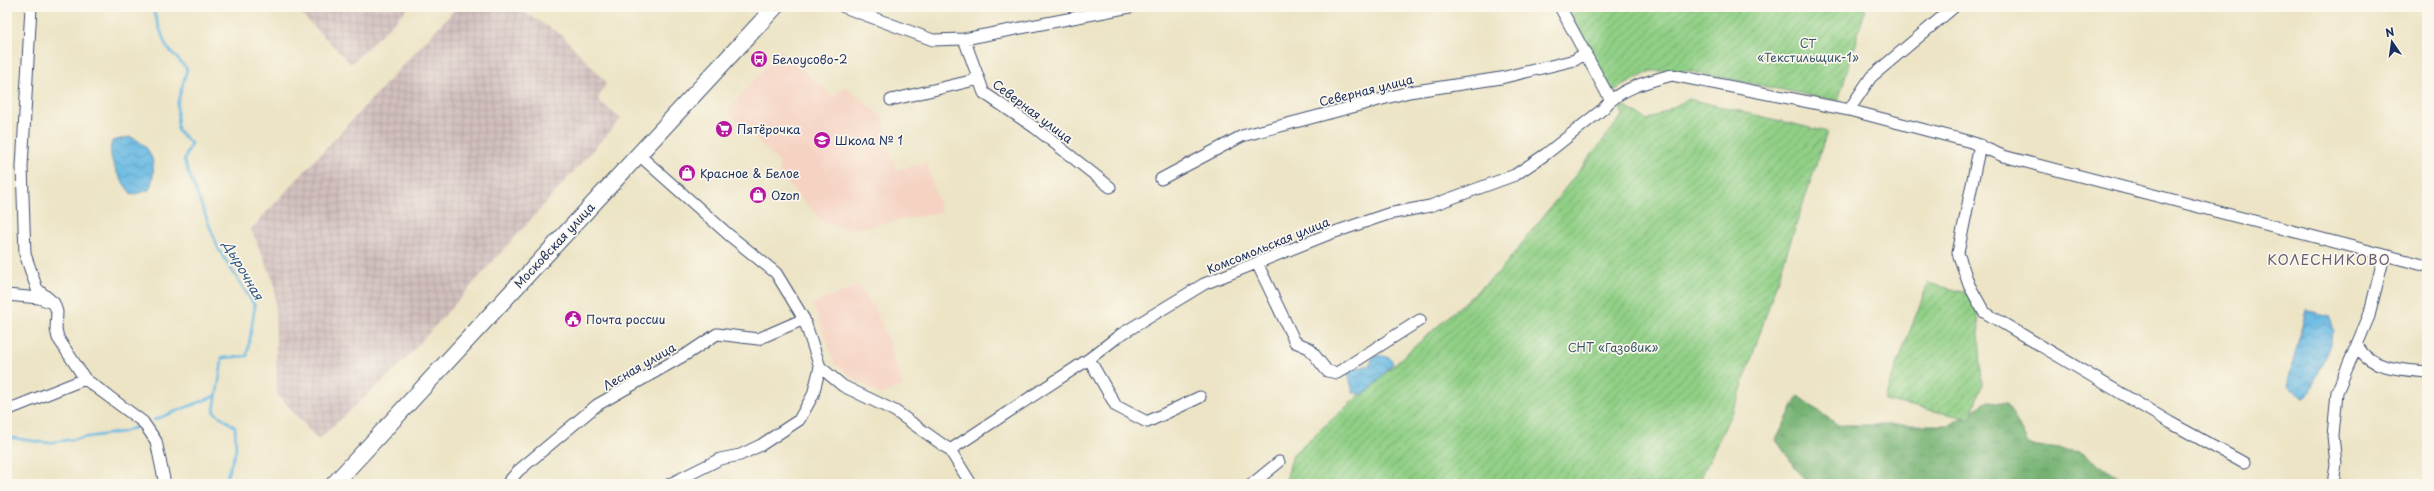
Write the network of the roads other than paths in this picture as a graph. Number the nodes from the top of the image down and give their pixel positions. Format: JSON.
{"nodes":[{"id":1,"x":31,"y":7,"type":"edge"},
{"id":2,"x":775,"y":7,"type":"edge"},
{"id":3,"x":844,"y":7,"type":"edge"},
{"id":4,"x":1130,"y":7,"type":"edge"},
{"id":5,"x":1560,"y":7,"type":"edge"},
{"id":6,"x":1954,"y":7,"type":"edge"},
{"id":7,"x":964,"y":40,"type":"junction"},
{"id":8,"x":1586,"y":52,"type":"junction"},
{"id":9,"x":979,"y":79,"type":"junction"},
{"id":10,"x":891,"y":100,"type":"dead end"},
{"id":11,"x":1610,"y":100,"type":"junction"},
{"id":12,"x":1850,"y":110,"type":"junction"},
{"id":13,"x":1980,"y":145,"type":"junction"},
{"id":14,"x":639,"y":155,"type":"junction"},
{"id":15,"x":1161,"y":179,"type":"dead end"},
{"id":16,"x":1110,"y":187,"type":"dead end"},
{"id":17,"x":2384,"y":256,"type":"junction"},
{"id":18,"x":1257,"y":263,"type":"junction"},
{"id":19,"x":2427,"y":266,"type":"edge"},
{"id":20,"x":7,"y":295,"type":"edge"},
{"id":21,"x":54,"y":303,"type":"junction"},
{"id":22,"x":804,"y":319,"type":"junction"},
{"id":23,"x":1420,"y":320,"type":"dead end"},
{"id":24,"x":2357,"y":344,"type":"junction"},
{"id":25,"x":1088,"y":359,"type":"junction"},
{"id":26,"x":820,"y":367,"type":"junction"},
{"id":27,"x":2427,"y":372,"type":"edge"},
{"id":28,"x":85,"y":379,"type":"junction"},
{"id":29,"x":1200,"y":397,"type":"dead end"},
{"id":30,"x":7,"y":410,"type":"edge"},
{"id":31,"x":950,"y":450,"type":"junction"},
{"id":32,"x":1279,"y":462,"type":"dead end"},
{"id":33,"x":2244,"y":463,"type":"dead end"},
{"id":34,"x":165,"y":484,"type":"edge"},
{"id":35,"x":334,"y":484,"type":"edge"},
{"id":36,"x":507,"y":484,"type":"edge"},
{"id":37,"x":670,"y":484,"type":"edge"},
{"id":38,"x":971,"y":484,"type":"edge"},
{"id":39,"x":1252,"y":484,"type":"edge"},
{"id":40,"x":2333,"y":484,"type":"edge"}],
"edges":[{"from":1,"to":21,"type":"street"},
{"from":2,"to":14,"type":"highway","name":"Московская улица"},
{"from":3,"to":7,"type":"street"},
{"from":4,"to":7,"type":"street"},
{"from":5,"to":8,"type":"street"},
{"from":6,"to":12,"type":"street"},
{"from":7,"to":9,"type":"street","name":"Северная улица"},
{"from":8,"to":11,"type":"street"},
{"from":8,"to":15,"type":"street","name":"Северная улица"},
{"from":9,"to":10,"type":"street"},
{"from":9,"to":16,"type":"street","name":"Северная улица"},
{"from":11,"to":12,"type":"street","name":"Комсомольская улица"},
{"from":11,"to":18,"type":"street","name":"Комсомольская улица"},
{"from":12,"to":13,"type":"street","name":"Комсомольская улица"},
{"from":13,"to":17,"type":"street","name":"Комсомольская улица"},
{"from":13,"to":33,"type":"street"},
{"from":14,"to":22,"type":"street"},
{"from":14,"to":35,"type":"highway","name":"Московская улица"},
{"from":17,"to":19,"type":"street","name":"Комсомольская улица"},
{"from":17,"to":24,"type":"street"},
{"from":18,"to":23,"type":"street"},
{"from":18,"to":25,"type":"street","name":"Комсомольская улица"},
{"from":20,"to":21,"type":"street"},
{"from":21,"to":28,"type":"street"},
{"from":22,"to":26,"type":"street"},
{"from":22,"to":36,"type":"street","name":"Лесная улица"},
{"from":24,"to":27,"type":"street"},
{"from":24,"to":40,"type":"street"},
{"from":25,"to":29,"type":"street"},
{"from":25,"to":31,"type":"street","name":"Комсомольская улица"},
{"from":26,"to":31,"type":"street"},
{"from":26,"to":37,"type":"street"},
{"from":28,"to":30,"type":"street"},
{"from":28,"to":34,"type":"street"},
{"from":31,"to":38,"type":"street"},
{"from":32,"to":39,"type":"street"}]}
